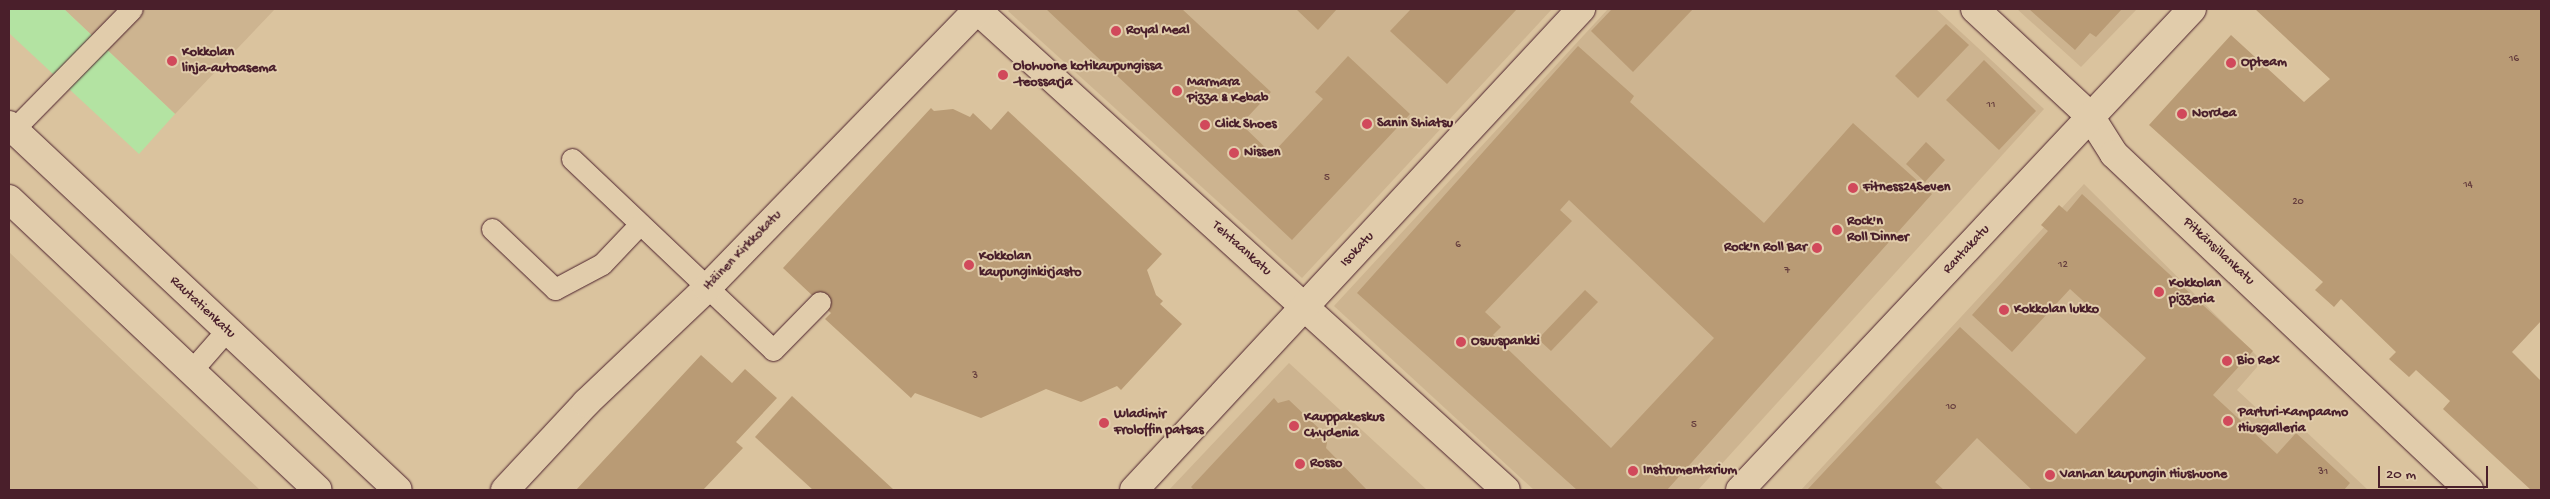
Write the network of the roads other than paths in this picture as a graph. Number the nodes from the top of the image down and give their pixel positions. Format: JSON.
{"nodes":[{"id":1,"x":132,"y":9,"type":"edge"},
{"id":2,"x":977,"y":9,"type":"edge"},
{"id":3,"x":1581,"y":9,"type":"edge"},
{"id":4,"x":1975,"y":9,"type":"edge"},
{"id":5,"x":2192,"y":9,"type":"edge"},
{"id":6,"x":2090,"y":116,"type":"junction"},
{"id":7,"x":10,"y":129,"type":"edge"},
{"id":8,"x":572,"y":159,"type":"dead end"},
{"id":9,"x":9,"y":198,"type":"edge"},
{"id":10,"x":640,"y":224,"type":"junction"},
{"id":11,"x":492,"y":229,"type":"dead end"},
{"id":12,"x":707,"y":288,"type":"junction"},
{"id":13,"x":820,"y":302,"type":"dead end"},
{"id":14,"x":1305,"y":307,"type":"junction"},
{"id":15,"x":226,"y":331,"type":"junction"},
{"id":16,"x":191,"y":371,"type":"junction"},
{"id":17,"x":318,"y":490,"type":"edge"},
{"id":18,"x":398,"y":490,"type":"edge"},
{"id":19,"x":505,"y":490,"type":"edge"},
{"id":20,"x":1134,"y":490,"type":"edge"},
{"id":21,"x":1506,"y":490,"type":"edge"},
{"id":22,"x":1740,"y":490,"type":"edge"},
{"id":23,"x":2469,"y":490,"type":"edge"}],
"edges":[{"from":1,"to":7,"type":"lane"},
{"from":2,"to":12,"type":"street","name":"Itäinen Kirkkokatu"},
{"from":2,"to":14,"type":"street","name":"Tehtaankatu"},
{"from":3,"to":14,"type":"street","name":"Isokatu"},
{"from":4,"to":6,"type":"street","name":"Pitkänsillankatu"},
{"from":5,"to":6,"type":"street","name":"Rantakatu"},
{"from":6,"to":22,"type":"street","name":"Rantakatu"},
{"from":6,"to":23,"type":"street","name":"Pitkänsillankatu"},
{"from":7,"to":15,"type":"street","name":"Rautatienkatu"},
{"from":8,"to":10,"type":"lane"},
{"from":9,"to":16,"type":"street"},
{"from":10,"to":11,"type":"lane"},
{"from":10,"to":12,"type":"lane"},
{"from":12,"to":13,"type":"lane"},
{"from":12,"to":19,"type":"street","name":"Itäinen Kirkkokatu"},
{"from":14,"to":20,"type":"street","name":"Isokatu"},
{"from":14,"to":21,"type":"street","name":"Tehtaankatu"},
{"from":15,"to":16,"type":"lane"},
{"from":15,"to":18,"type":"street","name":"Rautatienkatu"},
{"from":16,"to":17,"type":"street"}]}
